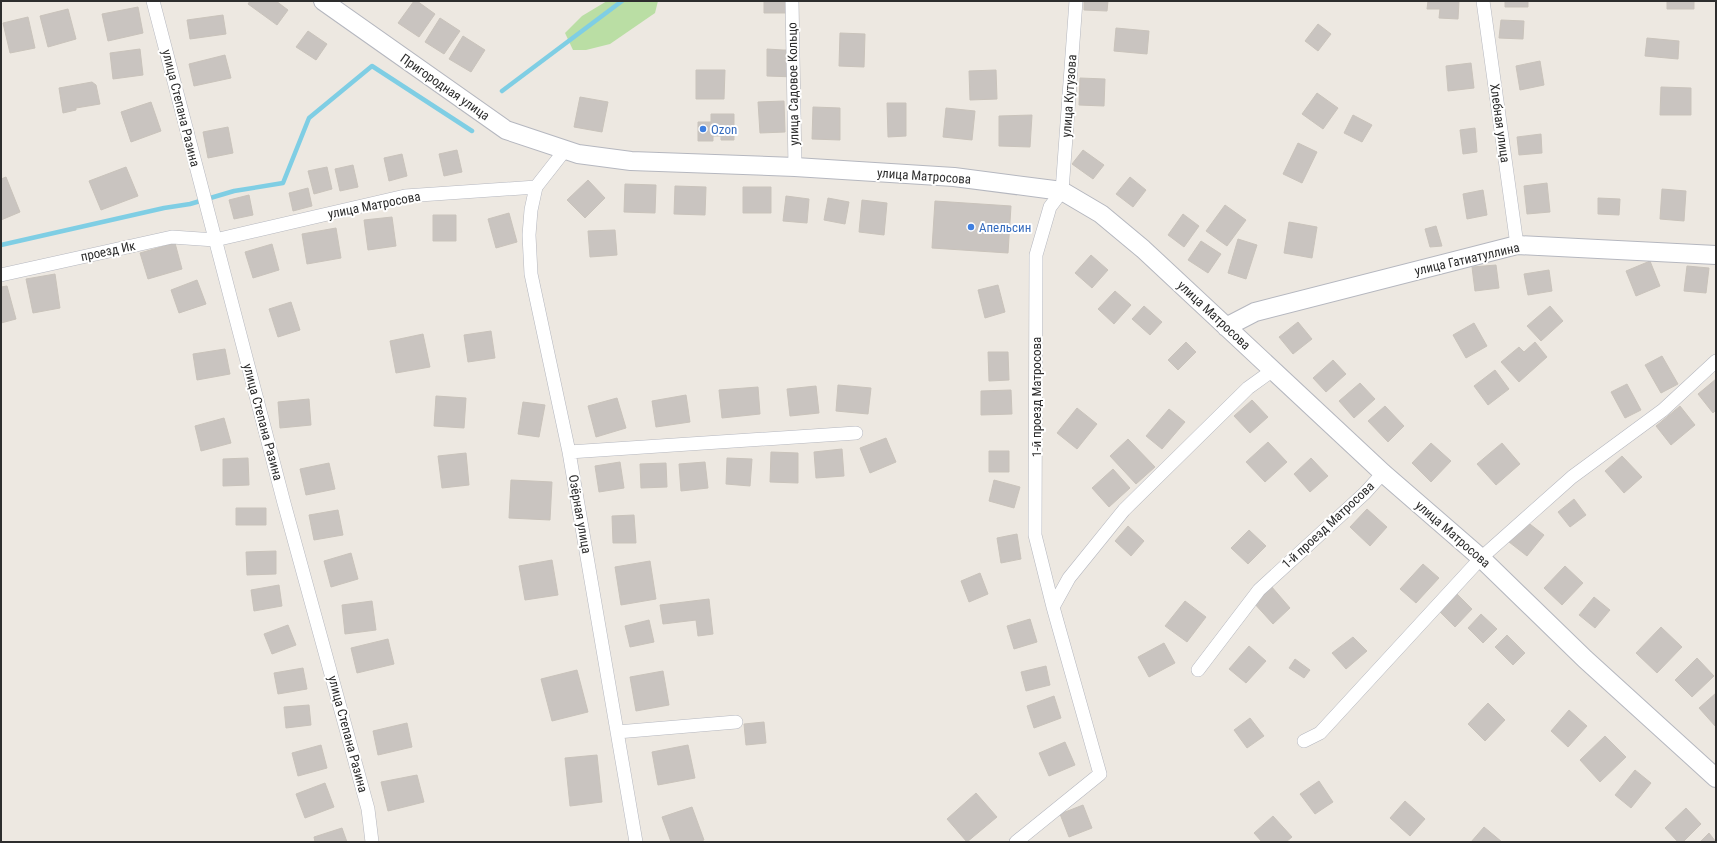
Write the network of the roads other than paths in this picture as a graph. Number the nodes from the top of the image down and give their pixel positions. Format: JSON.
{"nodes":[{"id":1,"x":153,"y":1,"type":"edge"},
{"id":2,"x":323,"y":1,"type":"edge"},
{"id":3,"x":792,"y":1,"type":"edge"},
{"id":4,"x":1076,"y":1,"type":"edge"},
{"id":5,"x":1482,"y":1,"type":"edge"},
{"id":6,"x":571,"y":152,"type":"junction"},
{"id":7,"x":795,"y":167,"type":"junction"},
{"id":8,"x":536,"y":187,"type":"junction"},
{"id":9,"x":1062,"y":191,"type":"junction"},
{"id":10,"x":215,"y":240,"type":"junction"},
{"id":11,"x":1517,"y":245,"type":"junction"},
{"id":12,"x":1716,"y":255,"type":"edge"},
{"id":13,"x":1,"y":275,"type":"edge"},
{"id":14,"x":1226,"y":327,"type":"junction"},
{"id":15,"x":1716,"y":361,"type":"edge"},
{"id":16,"x":1273,"y":370,"type":"junction"},
{"id":17,"x":856,"y":433,"type":"dead end"},
{"id":18,"x":569,"y":452,"type":"junction"},
{"id":19,"x":1383,"y":473,"type":"junction"},
{"id":20,"x":1481,"y":558,"type":"junction"},
{"id":21,"x":1053,"y":607,"type":"junction"},
{"id":22,"x":1198,"y":670,"type":"dead end"},
{"id":23,"x":736,"y":722,"type":"dead end"},
{"id":24,"x":617,"y":732,"type":"junction"},
{"id":25,"x":1304,"y":741,"type":"dead end"},
{"id":26,"x":1716,"y":778,"type":"edge"},
{"id":27,"x":372,"y":842,"type":"edge"},
{"id":28,"x":636,"y":842,"type":"edge"},
{"id":29,"x":1016,"y":842,"type":"edge"}],
"edges":[{"from":1,"to":10,"type":"street","name":"улица Степана Разина"},
{"from":2,"to":6,"type":"main road","name":"Пригородная улица"},
{"from":3,"to":7,"type":"street","name":"улица Садовое Кольцо"},
{"from":4,"to":9,"type":"street","name":"улица Кутузова"},
{"from":5,"to":11,"type":"street","name":"Хлебная улица"},
{"from":6,"to":7,"type":"main road","name":"улица Матросова"},
{"from":6,"to":8,"type":"street"},
{"from":7,"to":9,"type":"main road","name":"улица Матросова"},
{"from":8,"to":10,"type":"street","name":"улица Матросова"},
{"from":8,"to":18,"type":"street","name":"Озёрная улица"},
{"from":9,"to":14,"type":"main road","name":"улица Матросова"},
{"from":9,"to":21,"type":"street","name":"1-й проезд Матросова"},
{"from":10,"to":13,"type":"street","name":"проезд Ик"},
{"from":10,"to":27,"type":"street","name":"улица Степана Разина"},
{"from":11,"to":12,"type":"main road","name":"улица Гатиатуллина"},
{"from":11,"to":14,"type":"main road","name":"улица Гатиатуллина"},
{"from":14,"to":16,"type":"main road","name":"улица Матросова"},
{"from":15,"to":20,"type":"street"},
{"from":16,"to":19,"type":"main road","name":"улица Матросова"},
{"from":16,"to":21,"type":"street"},
{"from":17,"to":18,"type":"street"},
{"from":18,"to":24,"type":"street","name":"Озёрная улица"},
{"from":19,"to":20,"type":"main road","name":"улица Матросова"},
{"from":19,"to":22,"type":"street","name":"1-й проезд Матросова"},
{"from":20,"to":25,"type":"street"},
{"from":20,"to":26,"type":"main road","name":"улица Матросова"},
{"from":21,"to":29,"type":"street","name":"1-й проезд Матросова"},
{"from":23,"to":24,"type":"street"},
{"from":24,"to":28,"type":"street","name":"Озёрная улица"}]}
